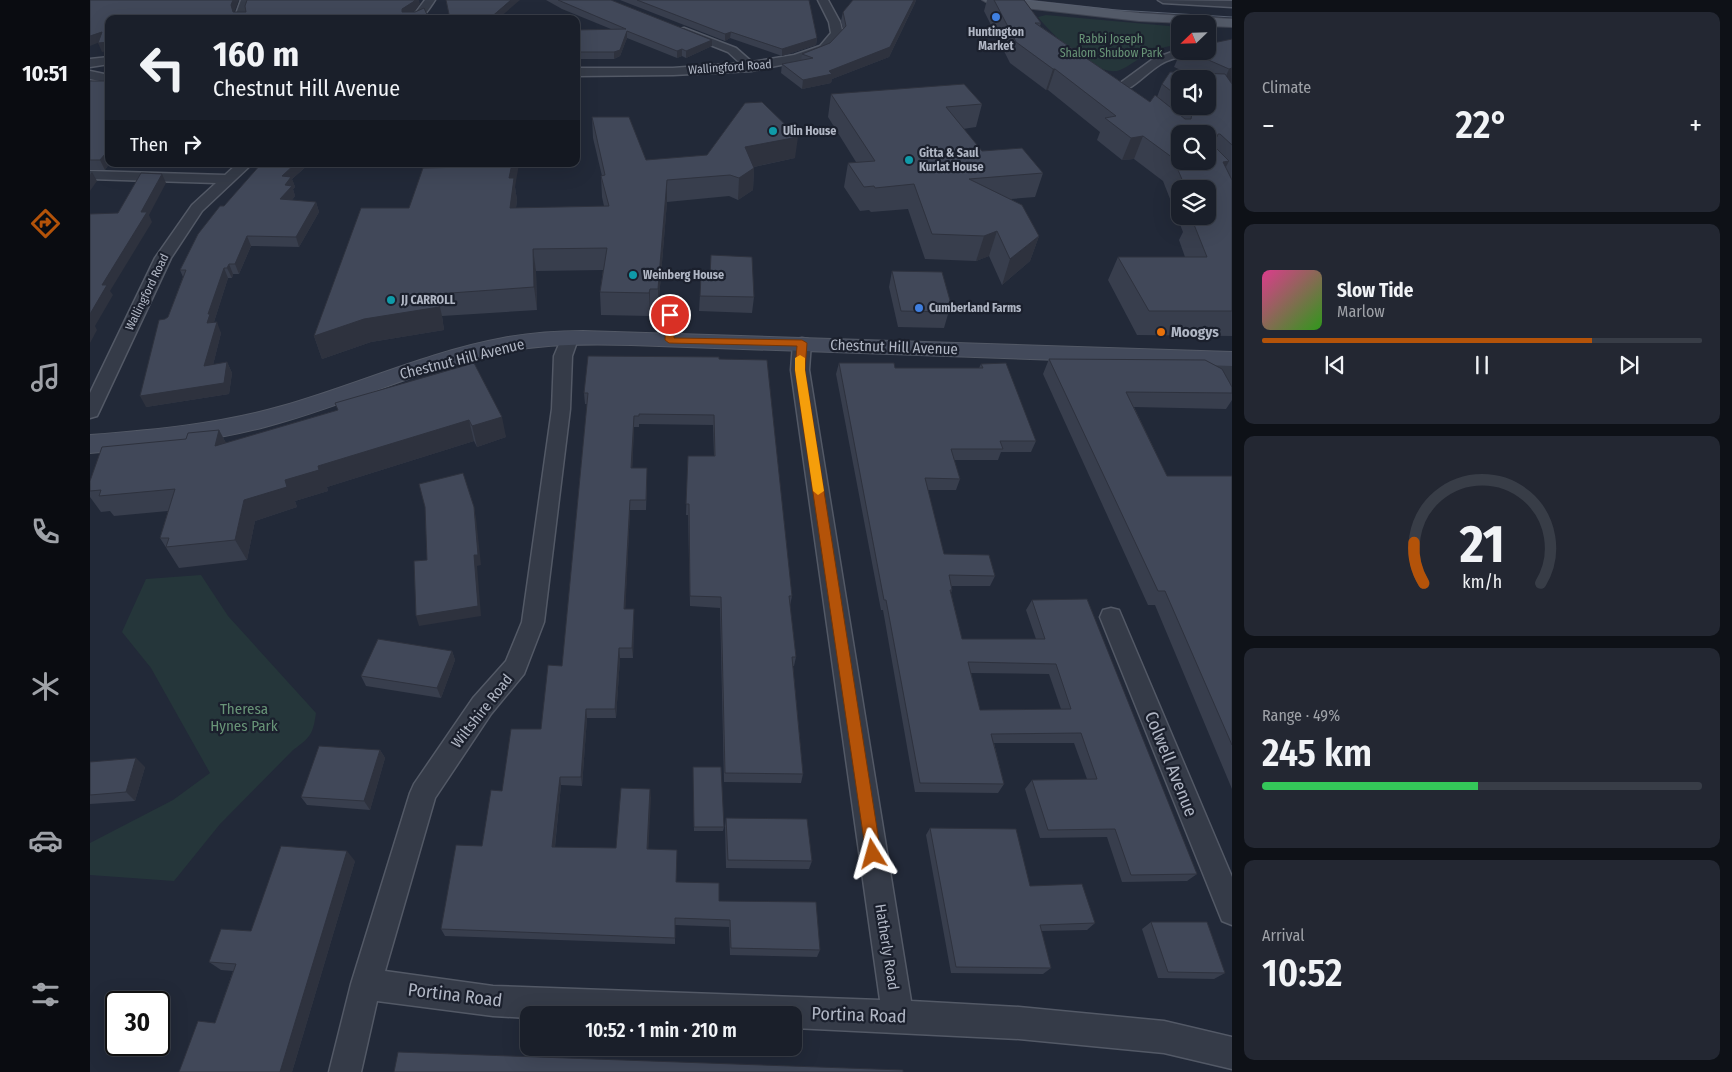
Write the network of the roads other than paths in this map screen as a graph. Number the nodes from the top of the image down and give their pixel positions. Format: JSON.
{"nodes":[{"id":1,"x":246,"y":0,"type":"edge"},
{"id":2,"x":430,"y":0,"type":"edge"},
{"id":3,"x":824,"y":0,"type":"edge"},
{"id":4,"x":988,"y":0,"type":"edge"},
{"id":5,"x":1081,"y":0,"type":"edge"},
{"id":6,"x":1162,"y":0,"type":"edge"},
{"id":7,"x":1232,"y":4,"type":"edge"},
{"id":8,"x":1022,"y":7,"type":"edge"},
{"id":9,"x":1232,"y":12,"type":"edge"},
{"id":10,"x":241,"y":15,"type":"edge"},
{"id":11,"x":418,"y":15,"type":"edge"},
{"id":12,"x":1232,"y":23,"type":"edge"},
{"id":13,"x":675,"y":28,"type":"edge"},
{"id":14,"x":1171,"y":56,"type":"edge"},
{"id":15,"x":105,"y":61,"type":"edge"},
{"id":16,"x":90,"y":63,"type":"edge"},
{"id":17,"x":751,"y":67,"type":"junction"},
{"id":18,"x":580,"y":72,"type":"edge"},
{"id":19,"x":90,"y":75,"type":"edge"},
{"id":20,"x":105,"y":78,"type":"edge"},
{"id":21,"x":1133,"y":100,"type":"edge"},
{"id":22,"x":242,"y":167,"type":"edge"},
{"id":23,"x":90,"y":176,"type":"edge"},
{"id":24,"x":228,"y":179,"type":"junction"},
{"id":25,"x":670,"y":315,"type":"dead end"},
{"id":26,"x":570,"y":338,"type":"junction"},
{"id":27,"x":669,"y":340,"type":"junction"},
{"id":28,"x":802,"y":343,"type":"junction"},
{"id":29,"x":1227,"y":359,"type":"edge"},
{"id":30,"x":1232,"y":382,"type":"edge"},
{"id":31,"x":90,"y":412,"type":"edge"},
{"id":32,"x":90,"y":444,"type":"edge"},
{"id":33,"x":1111,"y":617,"type":"dead end"},
{"id":34,"x":1232,"y":912,"type":"edge"},
{"id":35,"x":366,"y":984,"type":"junction"},
{"id":36,"x":898,"y":1016,"type":"junction"},
{"id":37,"x":1232,"y":1053,"type":"edge"},
{"id":38,"x":345,"y":1072,"type":"edge"}],
"edges":[{"from":1,"to":10,"type":"street"},
{"from":2,"to":11,"type":"street"},
{"from":3,"to":17,"type":"street","name":"Wallingford Road"},
{"from":4,"to":8,"type":"main road"},
{"from":5,"to":9,"type":"main road"},
{"from":6,"to":7,"type":"street"},
{"from":8,"to":12,"type":"main road"},
{"from":13,"to":17,"type":"street"},
{"from":14,"to":21,"type":"street"},
{"from":15,"to":16,"type":"street"},
{"from":17,"to":18,"type":"street","name":"Wallingford Road"},
{"from":19,"to":20,"type":"street"},
{"from":22,"to":24,"type":"street","name":"Wallingford Road"},
{"from":23,"to":24,"type":"street"},
{"from":24,"to":31,"type":"street","name":"Wallingford Road"},
{"from":25,"to":27,"type":"lane"},
{"from":26,"to":27,"type":"main road","name":"Chestnut Hill Avenue"},
{"from":26,"to":32,"type":"main road","name":"Chestnut Hill Avenue"},
{"from":26,"to":35,"type":"street","name":"Wiltshire Road"},
{"from":27,"to":28,"type":"main road","name":"Chestnut Hill Avenue"},
{"from":28,"to":29,"type":"main road","name":"Chestnut Hill Avenue"},
{"from":28,"to":36,"type":"street","name":"Hatherly Road"},
{"from":29,"to":30,"type":"street"},
{"from":33,"to":34,"type":"street","name":"Colwell Avenue"},
{"from":35,"to":36,"type":"street","name":"Portina Road"},
{"from":35,"to":38,"type":"street","name":"Wiltshire Road"},
{"from":36,"to":37,"type":"street","name":"Portina Road"}]}
